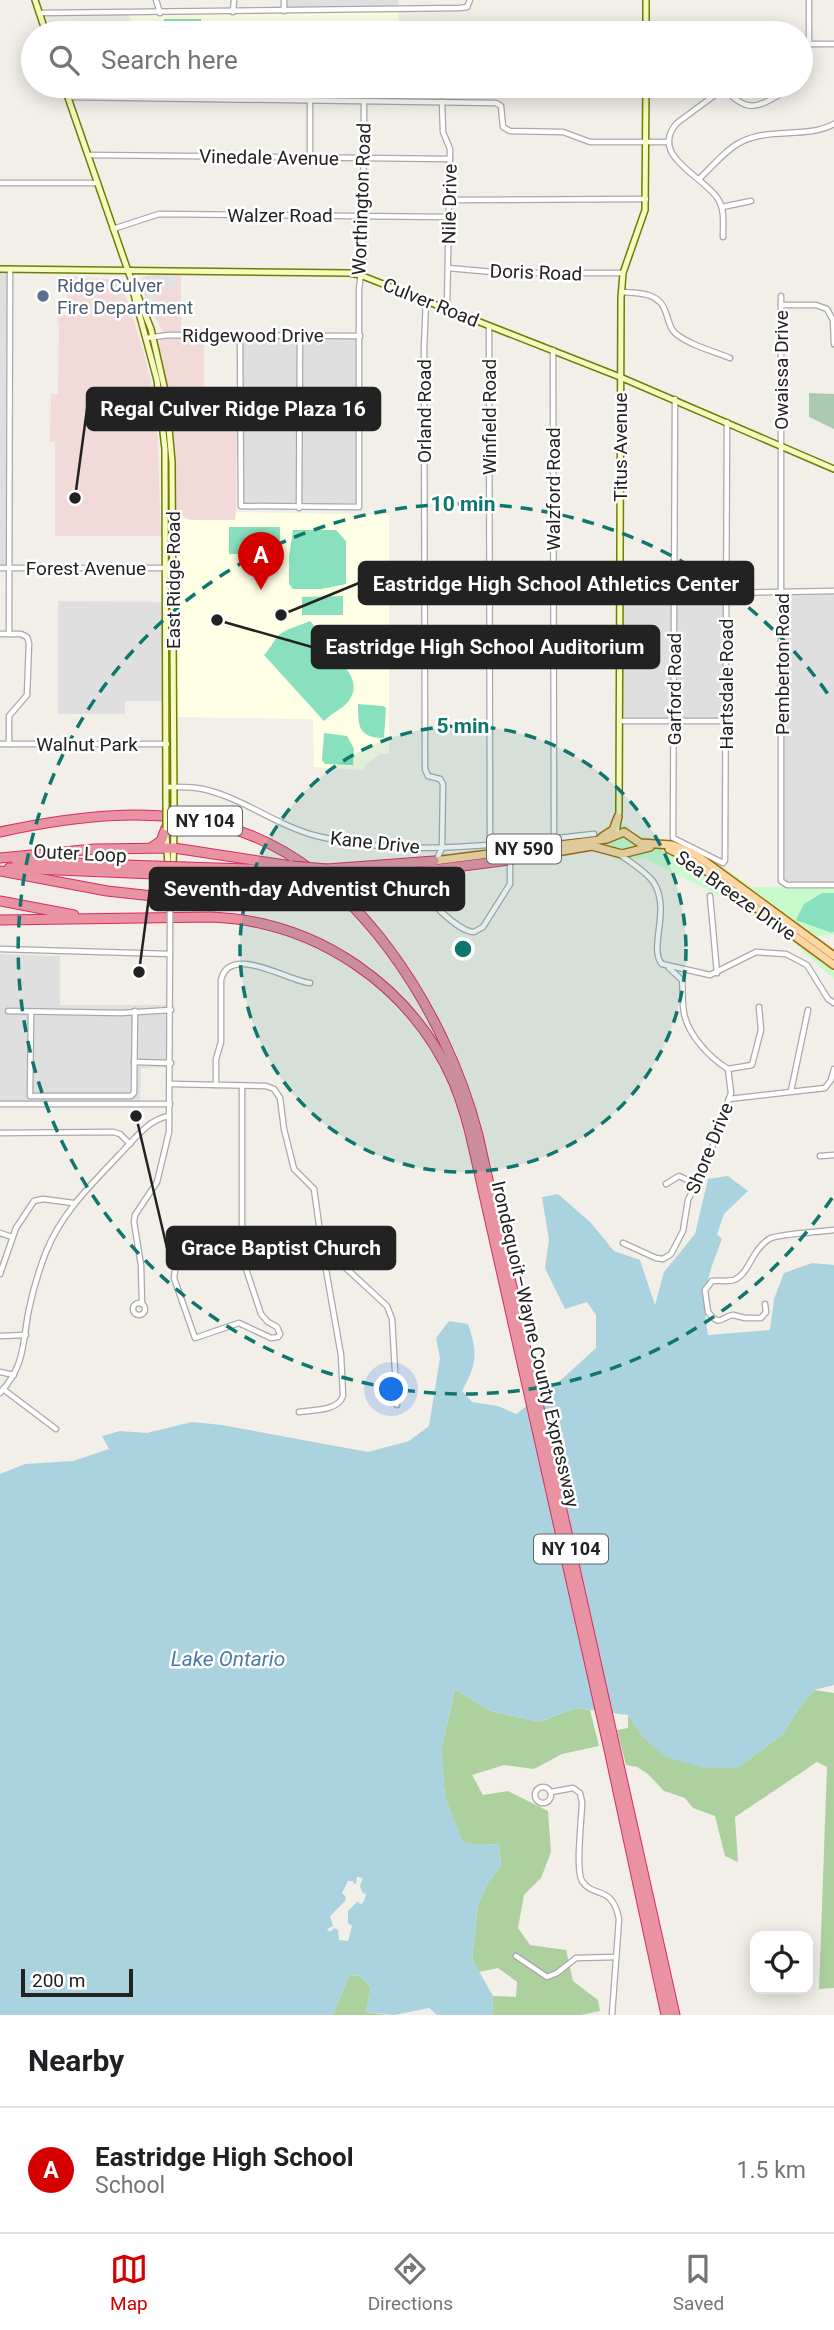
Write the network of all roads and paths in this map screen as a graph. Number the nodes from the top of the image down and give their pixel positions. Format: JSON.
{"nodes":[{"id":1,"x":35,"y":0,"type":"edge"},
{"id":2,"x":156,"y":0,"type":"edge"},
{"id":3,"x":234,"y":0,"type":"edge"},
{"id":4,"x":284,"y":0,"type":"edge"},
{"id":5,"x":398,"y":0,"type":"edge"},
{"id":6,"x":470,"y":0,"type":"edge"},
{"id":7,"x":646,"y":0,"type":"edge"},
{"id":8,"x":809,"y":0,"type":"edge"},
{"id":9,"x":398,"y":9,"type":"junction"},
{"id":10,"x":284,"y":11,"type":"junction"},
{"id":11,"x":233,"y":12,"type":"junction"},
{"id":12,"x":39,"y":13,"type":"junction"},
{"id":13,"x":160,"y":13,"type":"junction"},
{"id":14,"x":42,"y":21,"type":"edge"},
{"id":15,"x":646,"y":21,"type":"edge"},
{"id":16,"x":809,"y":21,"type":"edge"},
{"id":17,"x":813,"y":44,"type":"edge"},
{"id":18,"x":834,"y":44,"type":"edge"},
{"id":19,"x":68,"y":98,"type":"edge"},
{"id":20,"x":149,"y":98,"type":"edge"},
{"id":21,"x":646,"y":98,"type":"edge"},
{"id":22,"x":710,"y":98,"type":"edge"},
{"id":23,"x":735,"y":98,"type":"edge"},
{"id":24,"x":771,"y":98,"type":"edge"},
{"id":25,"x":310,"y":100,"type":"junction"},
{"id":26,"x":364,"y":101,"type":"junction"},
{"id":27,"x":442,"y":102,"type":"junction"},
{"id":28,"x":834,"y":124,"type":"edge"},
{"id":29,"x":645,"y":142,"type":"junction"},
{"id":30,"x":669,"y":142,"type":"junction"},
{"id":31,"x":88,"y":155,"type":"junction"},
{"id":32,"x":310,"y":158,"type":"junction"},
{"id":33,"x":364,"y":158,"type":"junction"},
{"id":34,"x":450,"y":159,"type":"junction"},
{"id":35,"x":699,"y":179,"type":"junction"},
{"id":36,"x":0,"y":183,"type":"edge"},
{"id":37,"x":98,"y":183,"type":"junction"},
{"id":38,"x":646,"y":199,"type":"junction"},
{"id":39,"x":449,"y":200,"type":"junction"},
{"id":40,"x":751,"y":201,"type":"dead end"},
{"id":41,"x":722,"y":207,"type":"junction"},
{"id":42,"x":364,"y":216,"type":"junction"},
{"id":43,"x":449,"y":217,"type":"junction"},
{"id":44,"x":113,"y":229,"type":"junction"},
{"id":45,"x":723,"y":237,"type":"dead end"},
{"id":46,"x":448,"y":268,"type":"junction"},
{"id":47,"x":0,"y":269,"type":"edge"},
{"id":48,"x":10,"y":269,"type":"junction"},
{"id":49,"x":128,"y":271,"type":"junction"},
{"id":50,"x":623,"y":273,"type":"junction"},
{"id":51,"x":360,"y":275,"type":"junction"},
{"id":52,"x":621,"y":292,"type":"junction"},
{"id":53,"x":781,"y":296,"type":"dead end"},
{"id":54,"x":426,"y":300,"type":"junction"},
{"id":55,"x":781,"y":305,"type":"junction"},
{"id":56,"x":447,"y":308,"type":"junction"},
{"id":57,"x":489,"y":325,"type":"junction"},
{"id":58,"x":153,"y":336,"type":"junction"},
{"id":59,"x":240,"y":336,"type":"junction"},
{"id":60,"x":300,"y":336,"type":"junction"},
{"id":61,"x":360,"y":336,"type":"junction"},
{"id":62,"x":146,"y":338,"type":"junction"},
{"id":63,"x":834,"y":344,"type":"edge"},
{"id":64,"x":553,"y":350,"type":"junction"},
{"id":65,"x":730,"y":358,"type":"dead end"},
{"id":66,"x":621,"y":377,"type":"junction"},
{"id":67,"x":675,"y":399,"type":"junction"},
{"id":68,"x":727,"y":422,"type":"junction"},
{"id":69,"x":781,"y":444,"type":"junction"},
{"id":70,"x":834,"y":469,"type":"edge"},
{"id":71,"x":299,"y":508,"type":"junction"},
{"id":72,"x":0,"y":568,"type":"edge"},
{"id":73,"x":9,"y":568,"type":"junction"},
{"id":74,"x":169,"y":568,"type":"junction"},
{"id":75,"x":620,"y":585,"type":"junction"},
{"id":76,"x":674,"y":586,"type":"junction"},
{"id":77,"x":726,"y":586,"type":"junction"},
{"id":78,"x":834,"y":591,"type":"edge"},
{"id":79,"x":782,"y":592,"type":"junction"},
{"id":80,"x":726,"y":593,"type":"junction"},
{"id":81,"x":0,"y":634,"type":"edge"},
{"id":82,"x":9,"y":634,"type":"junction"},
{"id":83,"x":619,"y":721,"type":"junction"},
{"id":84,"x":674,"y":721,"type":"junction"},
{"id":85,"x":726,"y":721,"type":"junction"},
{"id":86,"x":0,"y":744,"type":"edge"},
{"id":87,"x":9,"y":744,"type":"junction"},
{"id":88,"x":166,"y":744,"type":"junction"},
{"id":89,"x":173,"y":744,"type":"junction"},
{"id":90,"x":166,"y":787,"type":"junction"},
{"id":91,"x":174,"y":787,"type":"junction"},
{"id":92,"x":619,"y":814,"type":"junction"},
{"id":93,"x":170,"y":828,"type":"junction"},
{"id":94,"x":0,"y":832,"type":"edge"},
{"id":95,"x":615,"y":835,"type":"junction"},
{"id":96,"x":630,"y":835,"type":"junction"},
{"id":97,"x":594,"y":837,"type":"junction"},
{"id":98,"x":554,"y":838,"type":"junction"},
{"id":99,"x":490,"y":846,"type":"junction"},
{"id":100,"x":146,"y":848,"type":"junction"},
{"id":101,"x":170,"y":848,"type":"junction"},
{"id":102,"x":442,"y":848,"type":"junction"},
{"id":103,"x":630,"y":851,"type":"junction"},
{"id":104,"x":618,"y":853,"type":"junction"},
{"id":105,"x":453,"y":858,"type":"junction"},
{"id":106,"x":0,"y":860,"type":"edge"},
{"id":107,"x":434,"y":860,"type":"junction"},
{"id":108,"x":510,"y":860,"type":"junction"},
{"id":109,"x":724,"y":863,"type":"joint"},
{"id":110,"x":295,"y":868,"type":"junction"},
{"id":111,"x":0,"y":869,"type":"edge"},
{"id":112,"x":154,"y":870,"type":"junction"},
{"id":113,"x":639,"y":870,"type":"junction"},
{"id":114,"x":185,"y":871,"type":"junction"},
{"id":115,"x":330,"y":874,"type":"junction"},
{"id":116,"x":308,"y":880,"type":"junction"},
{"id":117,"x":421,"y":883,"type":"dead end"},
{"id":118,"x":834,"y":885,"type":"edge"},
{"id":119,"x":710,"y":896,"type":"dead end"},
{"id":120,"x":0,"y":901,"type":"edge"},
{"id":121,"x":170,"y":901,"type":"junction"},
{"id":122,"x":129,"y":918,"type":"junction"},
{"id":123,"x":0,"y":920,"type":"edge"},
{"id":124,"x":0,"y":949,"type":"edge"},
{"id":125,"x":170,"y":954,"type":"junction"},
{"id":126,"x":834,"y":956,"type":"edge"},
{"id":127,"x":834,"y":965,"type":"edge"},
{"id":128,"x":668,"y":967,"type":"junction"},
{"id":129,"x":717,"y":973,"type":"junction"},
{"id":130,"x":310,"y":982,"type":"dead end"},
{"id":131,"x":834,"y":1003,"type":"edge"},
{"id":132,"x":759,"y":1007,"type":"dead end"},
{"id":133,"x":171,"y":1010,"type":"junction"},
{"id":134,"x":808,"y":1010,"type":"dead end"},
{"id":135,"x":135,"y":1011,"type":"junction"},
{"id":136,"x":8,"y":1012,"type":"dead end"},
{"id":137,"x":30,"y":1013,"type":"junction"},
{"id":138,"x":134,"y":1062,"type":"junction"},
{"id":139,"x":171,"y":1063,"type":"junction"},
{"id":140,"x":728,"y":1069,"type":"junction"},
{"id":141,"x":834,"y":1069,"type":"edge"},
{"id":142,"x":171,"y":1084,"type":"junction"},
{"id":143,"x":216,"y":1086,"type":"junction"},
{"id":144,"x":242,"y":1086,"type":"junction"},
{"id":145,"x":790,"y":1091,"type":"junction"},
{"id":146,"x":729,"y":1099,"type":"junction"},
{"id":147,"x":0,"y":1104,"type":"edge"},
{"id":148,"x":170,"y":1104,"type":"junction"},
{"id":149,"x":170,"y":1116,"type":"junction"},
{"id":150,"x":0,"y":1133,"type":"edge"},
{"id":151,"x":130,"y":1144,"type":"junction"},
{"id":152,"x":834,"y":1155,"type":"edge"},
{"id":153,"x":820,"y":1156,"type":"dead end"},
{"id":154,"x":666,"y":1184,"type":"dead end"},
{"id":155,"x":696,"y":1184,"type":"junction"},
{"id":156,"x":73,"y":1203,"type":"junction"},
{"id":157,"x":834,"y":1230,"type":"edge"},
{"id":158,"x":0,"y":1233,"type":"edge"},
{"id":159,"x":12,"y":1237,"type":"junction"},
{"id":160,"x":623,"y":1243,"type":"dead end"},
{"id":161,"x":322,"y":1246,"type":"junction"},
{"id":162,"x":244,"y":1262,"type":"junction"},
{"id":163,"x":0,"y":1274,"type":"edge"},
{"id":164,"x":142,"y":1304,"type":"dead end"},
{"id":165,"x":765,"y":1304,"type":"dead end"},
{"id":166,"x":268,"y":1322,"type":"junction"},
{"id":167,"x":259,"y":1332,"type":"junction"},
{"id":168,"x":26,"y":1335,"type":"junction"},
{"id":169,"x":0,"y":1336,"type":"edge"},
{"id":170,"x":524,"y":1354,"type":"junction"},
{"id":171,"x":0,"y":1373,"type":"edge"},
{"id":172,"x":14,"y":1375,"type":"junction"},
{"id":173,"x":2,"y":1391,"type":"edge"},
{"id":174,"x":397,"y":1405,"type":"dead end"},
{"id":175,"x":299,"y":1412,"type":"dead end"},
{"id":176,"x":56,"y":1429,"type":"dead end"},
{"id":177,"x":612,"y":1745,"type":"junction"},
{"id":178,"x":551,"y":1792,"type":"dead end"},
{"id":179,"x":516,"y":1956,"type":"dead end"},
{"id":180,"x":616,"y":1957,"type":"junction"},
{"id":181,"x":612,"y":2015,"type":"edge"},
{"id":182,"x":666,"y":2015,"type":"edge"},
{"id":183,"x":674,"y":2015,"type":"edge"}],
"edges":[{"from":1,"to":12,"type":"main road"},
{"from":2,"to":13,"type":"street"},
{"from":3,"to":11,"type":"street"},
{"from":4,"to":10,"type":"street"},
{"from":5,"to":9,"type":"street"},
{"from":6,"to":9,"type":"street"},
{"from":7,"to":15,"type":"main road"},
{"from":8,"to":16,"type":"street"},
{"from":9,"to":10,"type":"street"},
{"from":10,"to":11,"type":"street"},
{"from":11,"to":13,"type":"street"},
{"from":12,"to":13,"type":"street"},
{"from":12,"to":14,"type":"main road"},
{"from":17,"to":18,"type":"street"},
{"from":19,"to":31,"type":"main road","name":"East Ridge Road"},
{"from":20,"to":25,"type":"street"},
{"from":21,"to":29,"type":"main road","name":"Titus Avenue"},
{"from":22,"to":30,"type":"street"},
{"from":23,"to":24,"type":"street"},
{"from":25,"to":26,"type":"street"},
{"from":25,"to":32,"type":"street"},
{"from":26,"to":27,"type":"street"},
{"from":26,"to":33,"type":"street","name":"Worthington Road"},
{"from":27,"to":29,"type":"street"},
{"from":27,"to":34,"type":"street","name":"Nile Drive"},
{"from":28,"to":35,"type":"street"},
{"from":29,"to":30,"type":"street"},
{"from":29,"to":38,"type":"main road","name":"Titus Avenue"},
{"from":30,"to":35,"type":"street"},
{"from":31,"to":32,"type":"street","name":"Vinedale Avenue"},
{"from":31,"to":37,"type":"main road","name":"East Ridge Road"},
{"from":32,"to":33,"type":"street","name":"Vinedale Avenue"},
{"from":33,"to":34,"type":"street","name":"Vinedale Avenue"},
{"from":33,"to":42,"type":"street","name":"Worthington Road"},
{"from":34,"to":39,"type":"street","name":"Nile Drive"},
{"from":35,"to":41,"type":"street"},
{"from":36,"to":37,"type":"street"},
{"from":37,"to":44,"type":"main road","name":"East Ridge Road"},
{"from":38,"to":39,"type":"street"},
{"from":38,"to":50,"type":"main road","name":"Titus Avenue"},
{"from":39,"to":43,"type":"street","name":"Nile Drive"},
{"from":40,"to":41,"type":"street"},
{"from":41,"to":45,"type":"street"},
{"from":42,"to":43,"type":"street","name":"Walzer Road"},
{"from":42,"to":44,"type":"street","name":"Walzer Road"},
{"from":42,"to":51,"type":"street","name":"Worthington Road"},
{"from":43,"to":46,"type":"street","name":"Nile Drive"},
{"from":44,"to":49,"type":"main road","name":"East Ridge Road"},
{"from":46,"to":50,"type":"street","name":"Doris Road"},
{"from":46,"to":56,"type":"street","name":"Nile Drive"},
{"from":47,"to":48,"type":"main road","name":"Culver Road"},
{"from":48,"to":49,"type":"main road","name":"Culver Road"},
{"from":48,"to":73,"type":"street"},
{"from":49,"to":51,"type":"main road","name":"Culver Road"},
{"from":49,"to":58,"type":"main road","name":"East Ridge Road"},
{"from":49,"to":62,"type":"main road","name":"East Ridge Road"},
{"from":50,"to":52,"type":"main road","name":"Titus Avenue"},
{"from":51,"to":54,"type":"main road","name":"Culver Road"},
{"from":51,"to":61,"type":"street","name":"Worthington Road"},
{"from":52,"to":65,"type":"street"},
{"from":52,"to":66,"type":"main road","name":"Titus Avenue"},
{"from":53,"to":55,"type":"street","name":"Owaissa Drive"},
{"from":54,"to":56,"type":"main road","name":"Culver Road"},
{"from":54,"to":102,"type":"street","name":"Orland Road"},
{"from":55,"to":63,"type":"street"},
{"from":55,"to":69,"type":"street","name":"Owaissa Drive"},
{"from":56,"to":57,"type":"main road","name":"Culver Road"},
{"from":57,"to":64,"type":"main road","name":"Culver Road"},
{"from":57,"to":99,"type":"street","name":"Winfield Road"},
{"from":58,"to":59,"type":"street","name":"Ridgewood Drive"},
{"from":58,"to":62,"type":"street","name":"Ridgewood Drive"},
{"from":58,"to":74,"type":"main road","name":"East Ridge Road"},
{"from":59,"to":60,"type":"street","name":"Ridgewood Drive"},
{"from":59,"to":71,"type":"street"},
{"from":60,"to":61,"type":"street","name":"Ridgewood Drive"},
{"from":60,"to":71,"type":"street"},
{"from":61,"to":71,"type":"street","name":"Worthington Road"},
{"from":62,"to":74,"type":"main road","name":"East Ridge Road"},
{"from":64,"to":66,"type":"main road","name":"Culver Road"},
{"from":64,"to":98,"type":"street","name":"Walzford Road"},
{"from":66,"to":67,"type":"main road","name":"Culver Road"},
{"from":66,"to":75,"type":"main road","name":"Titus Avenue"},
{"from":67,"to":68,"type":"main road","name":"Culver Road"},
{"from":67,"to":76,"type":"street","name":"Garford Road"},
{"from":68,"to":69,"type":"main road","name":"Culver Road"},
{"from":68,"to":77,"type":"street","name":"Hartsdale Road"},
{"from":69,"to":70,"type":"main road","name":"Culver Road"},
{"from":69,"to":79,"type":"street","name":"Pemberton Road"},
{"from":72,"to":73,"type":"street","name":"Forest Avenue"},
{"from":73,"to":74,"type":"street","name":"Forest Avenue"},
{"from":73,"to":82,"type":"street"},
{"from":74,"to":88,"type":"main road","name":"East Ridge Road"},
{"from":74,"to":89,"type":"main road","name":"East Ridge Road"},
{"from":75,"to":76,"type":"street"},
{"from":75,"to":83,"type":"main road","name":"Titus Avenue"},
{"from":76,"to":77,"type":"street"},
{"from":76,"to":84,"type":"street","name":"Garford Road"},
{"from":77,"to":80,"type":"street","name":"Hartsdale Road"},
{"from":78,"to":79,"type":"street"},
{"from":79,"to":80,"type":"street"},
{"from":79,"to":118,"type":"street","name":"Pemberton Road"},
{"from":80,"to":85,"type":"street","name":"Hartsdale Road"},
{"from":81,"to":82,"type":"street"},
{"from":82,"to":87,"type":"street"},
{"from":83,"to":84,"type":"street"},
{"from":83,"to":92,"type":"main road","name":"Titus Avenue"},
{"from":84,"to":85,"type":"street"},
{"from":84,"to":109,"type":"street","name":"Garford Road"},
{"from":85,"to":109,"type":"street","name":"Hartsdale Road"},
{"from":86,"to":87,"type":"street","name":"Walnut Park"},
{"from":87,"to":88,"type":"street","name":"Walnut Park"},
{"from":88,"to":89,"type":"street","name":"Walnut Park"},
{"from":88,"to":90,"type":"main road","name":"East Ridge Road"},
{"from":89,"to":91,"type":"main road","name":"East Ridge Road"},
{"from":90,"to":91,"type":"street","name":"Kane Drive"},
{"from":90,"to":93,"type":"main road","name":"East Ridge Road","bridge":true},
{"from":91,"to":93,"type":"main road","name":"East Ridge Road","bridge":true},
{"from":91,"to":102,"type":"street","name":"Kane Drive"},
{"from":92,"to":95,"type":"main road","name":"Titus Avenue"},
{"from":92,"to":96,"type":"main road","name":"Titus Avenue"},
{"from":92,"to":97,"type":"main road"},
{"from":93,"to":100,"type":"highway"},
{"from":93,"to":101,"type":"main road","name":"East Ridge Road"},
{"from":94,"to":170,"type":"highway","name":"Irondequoit–Wayne County Expressway","number":"NY 104"},
{"from":95,"to":96,"type":"main road"},
{"from":95,"to":97,"type":"main road","name":"Outer Loop","number":"NY 590"},
{"from":95,"to":104,"type":"main road"},
{"from":96,"to":103,"type":"main road"},
{"from":96,"to":126,"type":"main road","name":"Sea Breeze Drive"},
{"from":97,"to":98,"type":"street","name":"Kane Drive"},
{"from":97,"to":105,"type":"main road","name":"Outer Loop","number":"NY 590"},
{"from":98,"to":99,"type":"street","name":"Kane Drive"},
{"from":99,"to":102,"type":"street","name":"Kane Drive"},
{"from":100,"to":101,"type":"highway"},
{"from":100,"to":106,"type":"highway"},
{"from":101,"to":110,"type":"highway"},
{"from":101,"to":121,"type":"main road","name":"East Ridge Road"},
{"from":102,"to":105,"type":"street"},
{"from":102,"to":107,"type":"street"},
{"from":103,"to":104,"type":"main road"},
{"from":103,"to":113,"type":"street"},
{"from":103,"to":127,"type":"main road","name":"Sea Breeze Drive"},
{"from":104,"to":108,"type":"main road","name":"Outer Loop","number":"NY 590"},
{"from":104,"to":113,"type":"street"},
{"from":105,"to":107,"type":"main road","name":"Outer Loop","number":"NY 590"},
{"from":106,"to":112,"type":"highway","name":"Outer Loop","number":"NY 590"},
{"from":107,"to":115,"type":"highway","name":"Outer Loop","number":"NY 590"},
{"from":108,"to":115,"type":"highway","name":"Outer Loop","number":"NY 590"},
{"from":108,"to":117,"type":"street"},
{"from":110,"to":114,"type":"highway","name":"Outer Loop","number":"NY 590"},
{"from":110,"to":115,"type":"highway","bridge":true},
{"from":111,"to":112,"type":"highway","name":"Outer Loop","number":"NY 590"},
{"from":111,"to":121,"type":"highway"},
{"from":112,"to":114,"type":"highway","name":"Outer Loop","number":"NY 590","bridge":true},
{"from":113,"to":128,"type":"street"},
{"from":114,"to":116,"type":"highway","name":"Outer Loop","number":"NY 590"},
{"from":115,"to":116,"type":"highway","name":"Outer Loop","number":"NY 590","bridge":true},
{"from":116,"to":121,"type":"highway"},
{"from":119,"to":129,"type":"street"},
{"from":120,"to":122,"type":"highway"},
{"from":121,"to":125,"type":"street","name":"East Ridge Road","bridge":true},
{"from":122,"to":123,"type":"highway","number":"NY 104"},
{"from":122,"to":170,"type":"highway","name":"Irondequoit–Wayne County Expressway","number":"NY 104"},
{"from":124,"to":125,"type":"street"},
{"from":125,"to":133,"type":"street","name":"East Ridge Road"},
{"from":128,"to":129,"type":"street"},
{"from":128,"to":140,"type":"street"},
{"from":129,"to":131,"type":"street"},
{"from":130,"to":143,"type":"street"},
{"from":132,"to":140,"type":"street"},
{"from":133,"to":135,"type":"street"},
{"from":133,"to":139,"type":"street","name":"East Ridge Road"},
{"from":134,"to":145,"type":"street"},
{"from":135,"to":137,"type":"street"},
{"from":135,"to":138,"type":"street"},
{"from":136,"to":137,"type":"street"},
{"from":137,"to":138,"type":"street"},
{"from":138,"to":139,"type":"street"},
{"from":139,"to":142,"type":"street","name":"East Ridge Road"},
{"from":140,"to":146,"type":"street","name":"Shore Drive"},
{"from":141,"to":145,"type":"street"},
{"from":142,"to":143,"type":"street"},
{"from":142,"to":148,"type":"street","name":"East Ridge Road"},
{"from":143,"to":144,"type":"street"},
{"from":144,"to":161,"type":"street"},
{"from":144,"to":162,"type":"street"},
{"from":145,"to":146,"type":"street"},
{"from":146,"to":155,"type":"street","name":"Shore Drive"},
{"from":147,"to":148,"type":"street"},
{"from":148,"to":149,"type":"street","name":"East Ridge Road"},
{"from":149,"to":151,"type":"street"},
{"from":149,"to":164,"type":"street","name":"East Ridge Road"},
{"from":150,"to":151,"type":"street"},
{"from":151,"to":156,"type":"street"},
{"from":152,"to":153,"type":"street"},
{"from":154,"to":155,"type":"street"},
{"from":155,"to":160,"type":"street","name":"Shore Drive"},
{"from":156,"to":159,"type":"street"},
{"from":156,"to":168,"type":"street"},
{"from":157,"to":165,"type":"street"},
{"from":158,"to":159,"type":"street"},
{"from":159,"to":163,"type":"street"},
{"from":161,"to":174,"type":"street"},
{"from":161,"to":175,"type":"street"},
{"from":162,"to":166,"type":"street"},
{"from":162,"to":167,"type":"street"},
{"from":166,"to":167,"type":"street"},
{"from":166,"to":167,"type":"street"},
{"from":168,"to":169,"type":"street"},
{"from":168,"to":172,"type":"street"},
{"from":170,"to":177,"type":"highway","number":"NY 104"},
{"from":171,"to":172,"type":"street"},
{"from":172,"to":173,"type":"street"},
{"from":173,"to":176,"type":"street"},
{"from":177,"to":182,"type":"highway","number":"NY 104"},
{"from":177,"to":183,"type":"highway","number":"NY 104"},
{"from":178,"to":180,"type":"street"},
{"from":179,"to":180,"type":"street"},
{"from":180,"to":181,"type":"street"}]}
